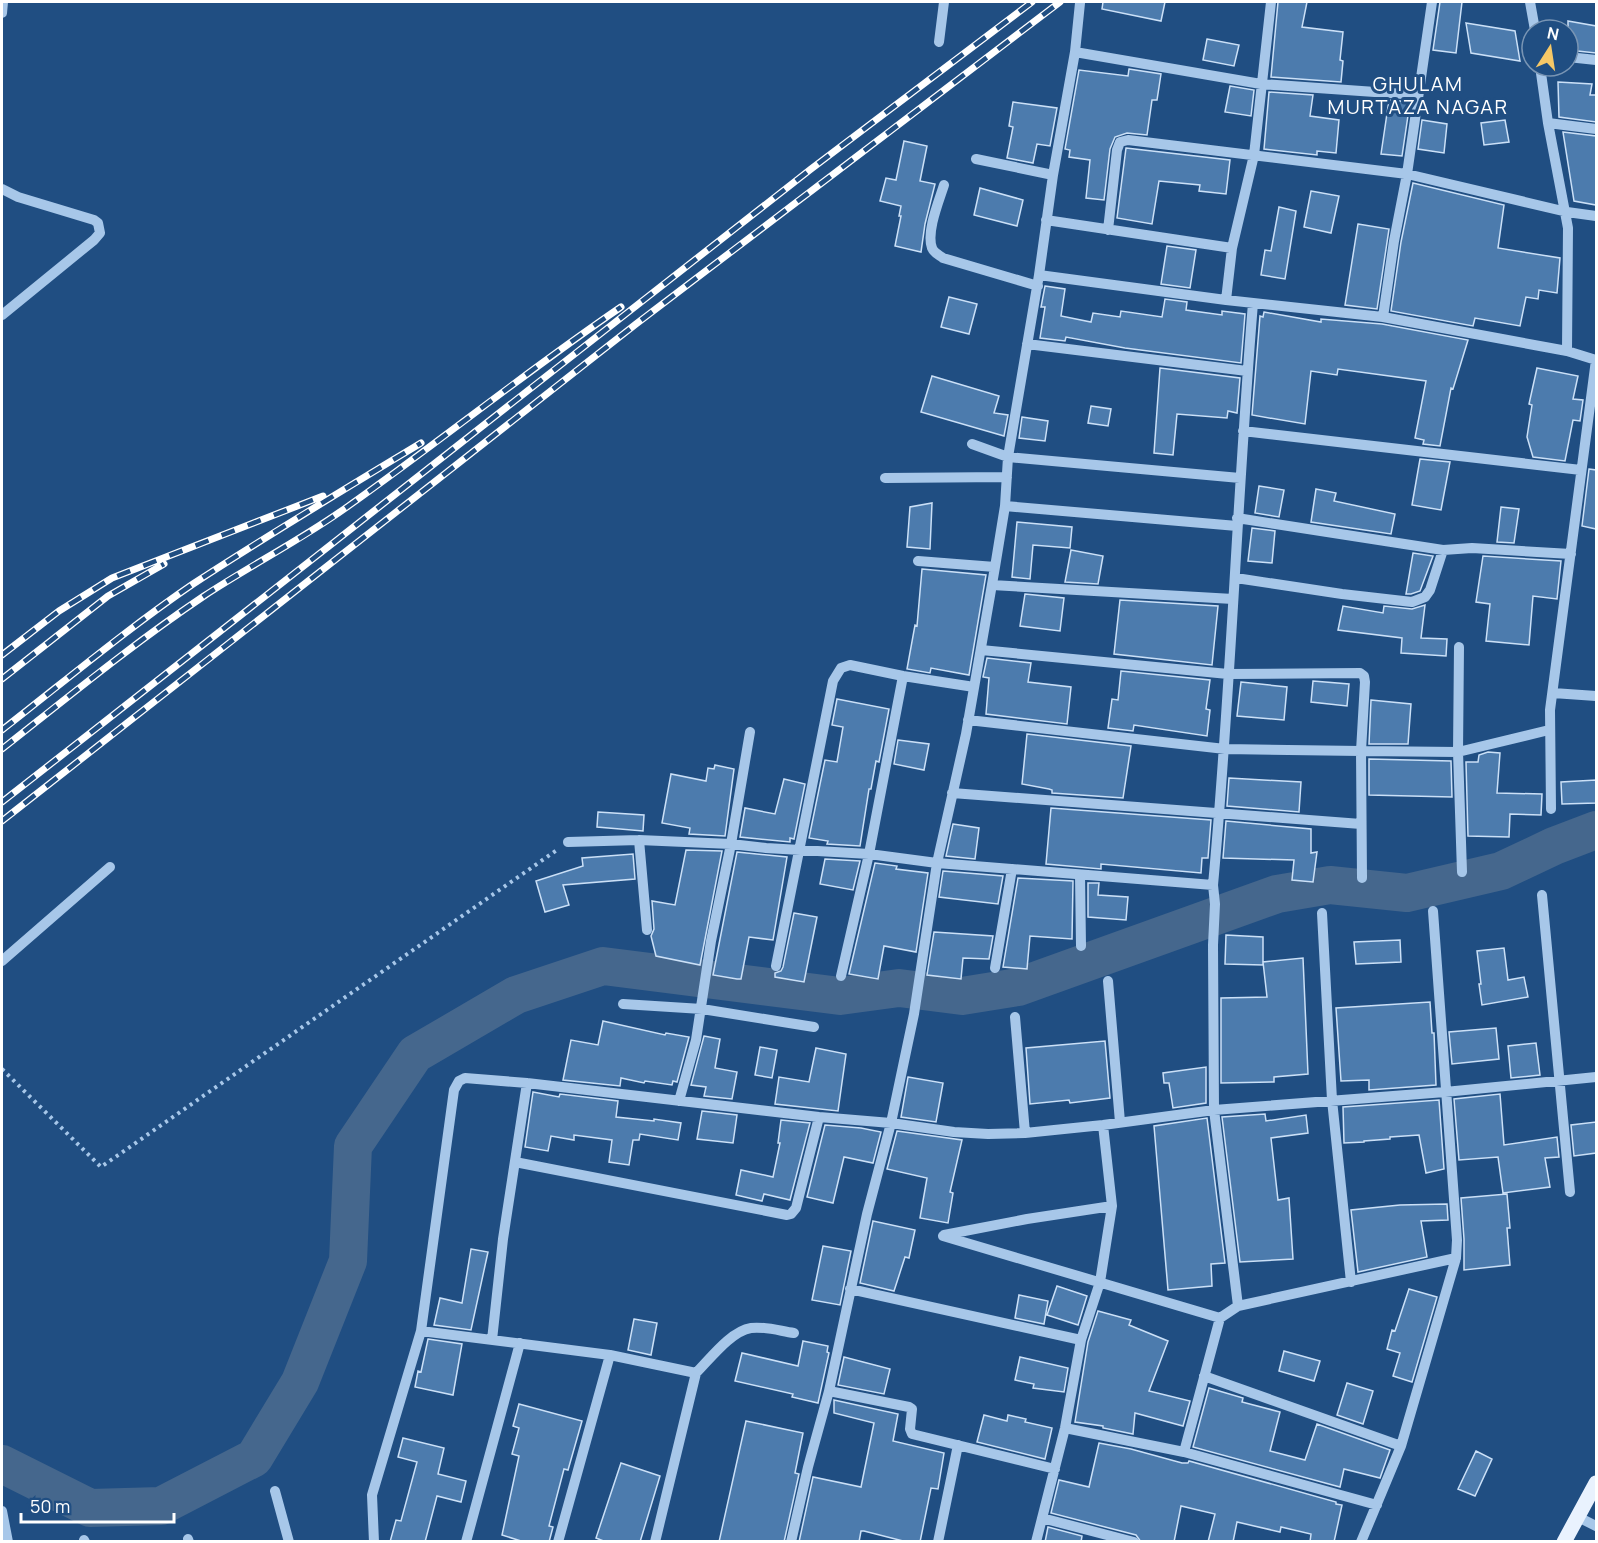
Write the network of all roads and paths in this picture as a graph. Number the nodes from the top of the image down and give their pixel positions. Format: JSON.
{"nodes":[{"id":1,"x":3,"y":2,"type":"edge"},
{"id":2,"x":944,"y":2,"type":"edge"},
{"id":3,"x":1271,"y":2,"type":"edge"},
{"id":4,"x":1432,"y":2,"type":"edge"},
{"id":5,"x":1530,"y":2,"type":"edge"},
{"id":6,"x":1080,"y":3,"type":"dead end"},
{"id":7,"x":2,"y":13,"type":"edge"},
{"id":8,"x":1533,"y":18,"type":"edge"},
{"id":9,"x":939,"y":42,"type":"dead end"},
{"id":10,"x":1075,"y":52,"type":"junction"},
{"id":11,"x":1580,"y":58,"type":"edge"},
{"id":12,"x":1596,"y":60,"type":"edge"},
{"id":13,"x":1542,"y":78,"type":"edge"},
{"id":14,"x":1261,"y":84,"type":"junction"},
{"id":15,"x":1418,"y":95,"type":"junction"},
{"id":16,"x":1548,"y":123,"type":"junction"},
{"id":17,"x":1596,"y":129,"type":"edge"},
{"id":18,"x":1254,"y":154,"type":"junction"},
{"id":19,"x":976,"y":159,"type":"dead end"},
{"id":20,"x":1407,"y":174,"type":"junction"},
{"id":21,"x":1053,"y":175,"type":"junction"},
{"id":22,"x":944,"y":185,"type":"dead end"},
{"id":23,"x":2,"y":189,"type":"edge"},
{"id":24,"x":1567,"y":212,"type":"junction"},
{"id":25,"x":1596,"y":216,"type":"edge"},
{"id":26,"x":1046,"y":220,"type":"junction"},
{"id":27,"x":1108,"y":230,"type":"junction"},
{"id":28,"x":1232,"y":248,"type":"junction"},
{"id":29,"x":1038,"y":280,"type":"junction"},
{"id":30,"x":1226,"y":300,"type":"junction"},
{"id":31,"x":1253,"y":303,"type":"junction"},
{"id":32,"x":2,"y":315,"type":"edge"},
{"id":33,"x":1383,"y":317,"type":"junction"},
{"id":34,"x":1027,"y":344,"type":"junction"},
{"id":35,"x":1567,"y":351,"type":"junction"},
{"id":36,"x":1596,"y":360,"type":"edge"},
{"id":37,"x":1247,"y":371,"type":"junction"},
{"id":38,"x":1243,"y":431,"type":"junction"},
{"id":39,"x":972,"y":444,"type":"dead end"},
{"id":40,"x":1008,"y":457,"type":"junction"},
{"id":41,"x":1581,"y":470,"type":"junction"},
{"id":42,"x":1007,"y":477,"type":"junction"},
{"id":43,"x":885,"y":478,"type":"dead end"},
{"id":44,"x":1240,"y":478,"type":"junction"},
{"id":45,"x":1005,"y":506,"type":"junction"},
{"id":46,"x":1237,"y":522,"type":"junction"},
{"id":47,"x":1443,"y":550,"type":"junction"},
{"id":48,"x":1571,"y":554,"type":"junction"},
{"id":49,"x":918,"y":561,"type":"dead end"},
{"id":50,"x":995,"y":567,"type":"junction"},
{"id":51,"x":1236,"y":578,"type":"junction"},
{"id":52,"x":992,"y":585,"type":"junction"},
{"id":53,"x":1233,"y":599,"type":"junction"},
{"id":54,"x":1459,"y":646,"type":"dead end"},
{"id":55,"x":981,"y":650,"type":"junction"},
{"id":56,"x":1228,"y":674,"type":"junction"},
{"id":57,"x":903,"y":676,"type":"junction"},
{"id":58,"x":974,"y":687,"type":"junction"},
{"id":59,"x":1553,"y":693,"type":"junction"},
{"id":60,"x":1596,"y":696,"type":"edge"},
{"id":61,"x":968,"y":720,"type":"junction"},
{"id":62,"x":1549,"y":730,"type":"junction"},
{"id":63,"x":750,"y":732,"type":"dead end"},
{"id":64,"x":1225,"y":749,"type":"junction"},
{"id":65,"x":1361,"y":751,"type":"junction"},
{"id":66,"x":1458,"y":752,"type":"junction"},
{"id":67,"x":952,"y":793,"type":"junction"},
{"id":68,"x":1551,"y":809,"type":"dead end"},
{"id":69,"x":1219,"y":813,"type":"junction"},
{"id":70,"x":1361,"y":824,"type":"junction"},
{"id":71,"x":639,"y":840,"type":"junction"},
{"id":72,"x":568,"y":842,"type":"joint"},
{"id":73,"x":731,"y":844,"type":"junction"},
{"id":74,"x":800,"y":850,"type":"junction"},
{"id":75,"x":869,"y":854,"type":"junction"},
{"id":76,"x":937,"y":863,"type":"junction"},
{"id":77,"x":110,"y":867,"type":"dead end"},
{"id":78,"x":1012,"y":869,"type":"junction"},
{"id":79,"x":1462,"y":872,"type":"dead end"},
{"id":80,"x":1080,"y":875,"type":"junction"},
{"id":81,"x":1362,"y":878,"type":"dead end"},
{"id":82,"x":1213,"y":885,"type":"junction"},
{"id":83,"x":1542,"y":895,"type":"dead end"},
{"id":84,"x":1434,"y":911,"type":"dead end"},
{"id":85,"x":1322,"y":913,"type":"dead end"},
{"id":86,"x":647,"y":930,"type":"dead end"},
{"id":87,"x":1081,"y":946,"type":"dead end"},
{"id":88,"x":2,"y":961,"type":"edge"},
{"id":89,"x":776,"y":966,"type":"dead end"},
{"id":90,"x":995,"y":968,"type":"dead end"},
{"id":91,"x":841,"y":976,"type":"dead end"},
{"id":92,"x":1108,"y":981,"type":"dead end"},
{"id":93,"x":624,"y":1004,"type":"dead end"},
{"id":94,"x":702,"y":1009,"type":"junction"},
{"id":95,"x":1016,"y":1017,"type":"dead end"},
{"id":96,"x":814,"y":1027,"type":"dead end"},
{"id":97,"x":2,"y":1069,"type":"edge"},
{"id":98,"x":1596,"y":1077,"type":"edge"},
{"id":99,"x":1560,"y":1080,"type":"junction"},
{"id":100,"x":527,"y":1083,"type":"junction"},
{"id":101,"x":1445,"y":1092,"type":"junction"},
{"id":102,"x":1332,"y":1100,"type":"junction"},
{"id":103,"x":679,"y":1101,"type":"junction"},
{"id":104,"x":1214,"y":1110,"type":"junction"},
{"id":105,"x":819,"y":1116,"type":"junction"},
{"id":106,"x":1120,"y":1122,"type":"junction"},
{"id":107,"x":891,"y":1123,"type":"junction"},
{"id":108,"x":1103,"y":1125,"type":"junction"},
{"id":109,"x":1025,"y":1133,"type":"junction"},
{"id":110,"x":515,"y":1162,"type":"junction"},
{"id":111,"x":1570,"y":1192,"type":"dead end"},
{"id":112,"x":1112,"y":1206,"type":"junction"},
{"id":113,"x":1456,"y":1258,"type":"junction"},
{"id":114,"x":1100,"y":1282,"type":"junction"},
{"id":115,"x":1351,"y":1282,"type":"junction"},
{"id":116,"x":850,"y":1289,"type":"junction"},
{"id":117,"x":1238,"y":1306,"type":"junction"},
{"id":118,"x":1220,"y":1318,"type":"junction"},
{"id":119,"x":421,"y":1331,"type":"junction"},
{"id":120,"x":794,"y":1333,"type":"dead end"},
{"id":121,"x":492,"y":1340,"type":"junction"},
{"id":122,"x":1081,"y":1340,"type":"junction"},
{"id":123,"x":520,"y":1344,"type":"junction"},
{"id":124,"x":610,"y":1355,"type":"junction"},
{"id":125,"x":696,"y":1372,"type":"junction"},
{"id":126,"x":1204,"y":1376,"type":"junction"},
{"id":127,"x":829,"y":1391,"type":"junction"},
{"id":128,"x":1065,"y":1428,"type":"junction"},
{"id":129,"x":958,"y":1445,"type":"junction"},
{"id":130,"x":1401,"y":1446,"type":"junction"},
{"id":131,"x":1184,"y":1452,"type":"junction"},
{"id":132,"x":1055,"y":1469,"type":"junction"},
{"id":133,"x":1596,"y":1483,"type":"edge"},
{"id":134,"x":275,"y":1491,"type":"dead end"},
{"id":135,"x":1377,"y":1505,"type":"junction"},
{"id":136,"x":2,"y":1510,"type":"edge"},
{"id":137,"x":1578,"y":1517,"type":"junction"},
{"id":138,"x":1042,"y":1518,"type":"junction"},
{"id":139,"x":1596,"y":1526,"type":"edge"},
{"id":140,"x":8,"y":1542,"type":"edge"},
{"id":141,"x":289,"y":1542,"type":"edge"},
{"id":142,"x":374,"y":1542,"type":"edge"},
{"id":143,"x":466,"y":1542,"type":"edge"},
{"id":144,"x":558,"y":1542,"type":"edge"},
{"id":145,"x":655,"y":1542,"type":"edge"},
{"id":146,"x":791,"y":1542,"type":"edge"},
{"id":147,"x":938,"y":1542,"type":"edge"},
{"id":148,"x":1036,"y":1542,"type":"edge"},
{"id":149,"x":1134,"y":1542,"type":"edge"},
{"id":150,"x":1361,"y":1542,"type":"edge"},
{"id":151,"x":1564,"y":1542,"type":"edge"}],
"edges":[{"from":1,"to":7,"type":"street"},
{"from":2,"to":9,"type":"street"},
{"from":3,"to":14,"type":"street"},
{"from":4,"to":15,"type":"street"},
{"from":5,"to":8,"type":"street"},
{"from":6,"to":10,"type":"street"},
{"from":10,"to":14,"type":"street"},
{"from":10,"to":21,"type":"street"},
{"from":11,"to":12,"type":"street"},
{"from":13,"to":16,"type":"street"},
{"from":14,"to":15,"type":"street"},
{"from":14,"to":18,"type":"street"},
{"from":15,"to":20,"type":"street"},
{"from":16,"to":17,"type":"street"},
{"from":16,"to":24,"type":"street"},
{"from":18,"to":20,"type":"street"},
{"from":18,"to":27,"type":"street"},
{"from":18,"to":28,"type":"street"},
{"from":19,"to":21,"type":"street"},
{"from":20,"to":24,"type":"street"},
{"from":20,"to":33,"type":"street"},
{"from":21,"to":26,"type":"street"},
{"from":22,"to":29,"type":"street"},
{"from":23,"to":32,"type":"street"},
{"from":24,"to":25,"type":"street"},
{"from":24,"to":35,"type":"street"},
{"from":26,"to":27,"type":"street"},
{"from":26,"to":29,"type":"street"},
{"from":27,"to":28,"type":"street"},
{"from":28,"to":30,"type":"street"},
{"from":29,"to":30,"type":"street"},
{"from":29,"to":34,"type":"street"},
{"from":30,"to":31,"type":"street"},
{"from":31,"to":33,"type":"street"},
{"from":31,"to":37,"type":"street"},
{"from":33,"to":35,"type":"street"},
{"from":34,"to":37,"type":"street"},
{"from":34,"to":40,"type":"street"},
{"from":35,"to":36,"type":"street"},
{"from":36,"to":41,"type":"street"},
{"from":37,"to":38,"type":"street"},
{"from":38,"to":41,"type":"street"},
{"from":38,"to":44,"type":"street"},
{"from":39,"to":40,"type":"street"},
{"from":40,"to":42,"type":"street"},
{"from":40,"to":44,"type":"street"},
{"from":41,"to":48,"type":"street"},
{"from":42,"to":43,"type":"street"},
{"from":42,"to":45,"type":"street"},
{"from":44,"to":46,"type":"street"},
{"from":45,"to":46,"type":"street"},
{"from":45,"to":50,"type":"street"},
{"from":46,"to":47,"type":"street"},
{"from":46,"to":51,"type":"street"},
{"from":47,"to":48,"type":"street"},
{"from":47,"to":51,"type":"street"},
{"from":48,"to":59,"type":"street"},
{"from":49,"to":50,"type":"street"},
{"from":50,"to":52,"type":"street"},
{"from":51,"to":53,"type":"street"},
{"from":52,"to":53,"type":"street"},
{"from":52,"to":55,"type":"street"},
{"from":53,"to":56,"type":"street"},
{"from":54,"to":66,"type":"street"},
{"from":55,"to":56,"type":"street"},
{"from":55,"to":58,"type":"street"},
{"from":56,"to":64,"type":"street"},
{"from":56,"to":65,"type":"street"},
{"from":57,"to":58,"type":"street"},
{"from":57,"to":74,"type":"street"},
{"from":57,"to":75,"type":"street"},
{"from":58,"to":61,"type":"street"},
{"from":59,"to":60,"type":"street"},
{"from":59,"to":62,"type":"street"},
{"from":61,"to":64,"type":"street"},
{"from":61,"to":67,"type":"street"},
{"from":62,"to":66,"type":"street"},
{"from":62,"to":68,"type":"street"},
{"from":63,"to":73,"type":"street"},
{"from":64,"to":65,"type":"street"},
{"from":64,"to":69,"type":"street"},
{"from":65,"to":66,"type":"street"},
{"from":65,"to":70,"type":"street"},
{"from":66,"to":79,"type":"street"},
{"from":67,"to":69,"type":"street"},
{"from":67,"to":76,"type":"street"},
{"from":69,"to":70,"type":"street"},
{"from":69,"to":82,"type":"street"},
{"from":70,"to":81,"type":"street"},
{"from":71,"to":72,"type":"street"},
{"from":71,"to":73,"type":"street"},
{"from":71,"to":86,"type":"street"},
{"from":72,"to":97,"type":"path"},
{"from":73,"to":74,"type":"street"},
{"from":73,"to":94,"type":"street"},
{"from":74,"to":75,"type":"street"},
{"from":74,"to":89,"type":"street"},
{"from":75,"to":76,"type":"street"},
{"from":75,"to":91,"type":"street"},
{"from":76,"to":78,"type":"street"},
{"from":76,"to":107,"type":"street"},
{"from":77,"to":88,"type":"street"},
{"from":78,"to":80,"type":"street"},
{"from":78,"to":90,"type":"street"},
{"from":80,"to":82,"type":"street"},
{"from":80,"to":87,"type":"street"},
{"from":82,"to":104,"type":"street"},
{"from":83,"to":99,"type":"street"},
{"from":84,"to":101,"type":"street"},
{"from":85,"to":102,"type":"street"},
{"from":92,"to":106,"type":"street"},
{"from":93,"to":94,"type":"street"},
{"from":94,"to":96,"type":"street"},
{"from":94,"to":103,"type":"street"},
{"from":95,"to":109,"type":"street"},
{"from":98,"to":99,"type":"street"},
{"from":99,"to":101,"type":"street"},
{"from":99,"to":111,"type":"street"},
{"from":100,"to":103,"type":"street"},
{"from":100,"to":110,"type":"street"},
{"from":100,"to":119,"type":"street"},
{"from":101,"to":102,"type":"street"},
{"from":101,"to":113,"type":"street"},
{"from":102,"to":104,"type":"street"},
{"from":102,"to":115,"type":"street"},
{"from":103,"to":105,"type":"street"},
{"from":104,"to":106,"type":"street"},
{"from":104,"to":117,"type":"street"},
{"from":105,"to":107,"type":"street"},
{"from":105,"to":110,"type":"street"},
{"from":106,"to":108,"type":"street"},
{"from":107,"to":109,"type":"street"},
{"from":107,"to":116,"type":"street"},
{"from":108,"to":109,"type":"street"},
{"from":108,"to":112,"type":"street"},
{"from":110,"to":121,"type":"street"},
{"from":112,"to":114,"type":"street"},
{"from":112,"to":114,"type":"street"},
{"from":113,"to":115,"type":"street"},
{"from":113,"to":130,"type":"street"},
{"from":114,"to":118,"type":"street"},
{"from":114,"to":122,"type":"street"},
{"from":115,"to":117,"type":"street"},
{"from":116,"to":122,"type":"street"},
{"from":116,"to":127,"type":"street"},
{"from":117,"to":118,"type":"street"},
{"from":118,"to":126,"type":"street"},
{"from":119,"to":121,"type":"street"},
{"from":119,"to":142,"type":"street"},
{"from":120,"to":125,"type":"street"},
{"from":121,"to":123,"type":"street"},
{"from":122,"to":128,"type":"street"},
{"from":123,"to":124,"type":"street"},
{"from":123,"to":143,"type":"street"},
{"from":124,"to":125,"type":"street"},
{"from":124,"to":144,"type":"street"},
{"from":125,"to":145,"type":"street"},
{"from":126,"to":130,"type":"street"},
{"from":126,"to":131,"type":"street"},
{"from":127,"to":129,"type":"street"},
{"from":127,"to":146,"type":"street"},
{"from":128,"to":131,"type":"street"},
{"from":128,"to":132,"type":"street"},
{"from":129,"to":132,"type":"street"},
{"from":129,"to":147,"type":"street"},
{"from":130,"to":135,"type":"street"},
{"from":131,"to":135,"type":"street"},
{"from":132,"to":138,"type":"street"},
{"from":133,"to":137,"type":"main road"},
{"from":134,"to":141,"type":"street"},
{"from":135,"to":150,"type":"street"},
{"from":136,"to":140,"type":"street"},
{"from":137,"to":139,"type":"street"},
{"from":137,"to":151,"type":"main road"},
{"from":138,"to":148,"type":"street"},
{"from":138,"to":149,"type":"street"}]}
